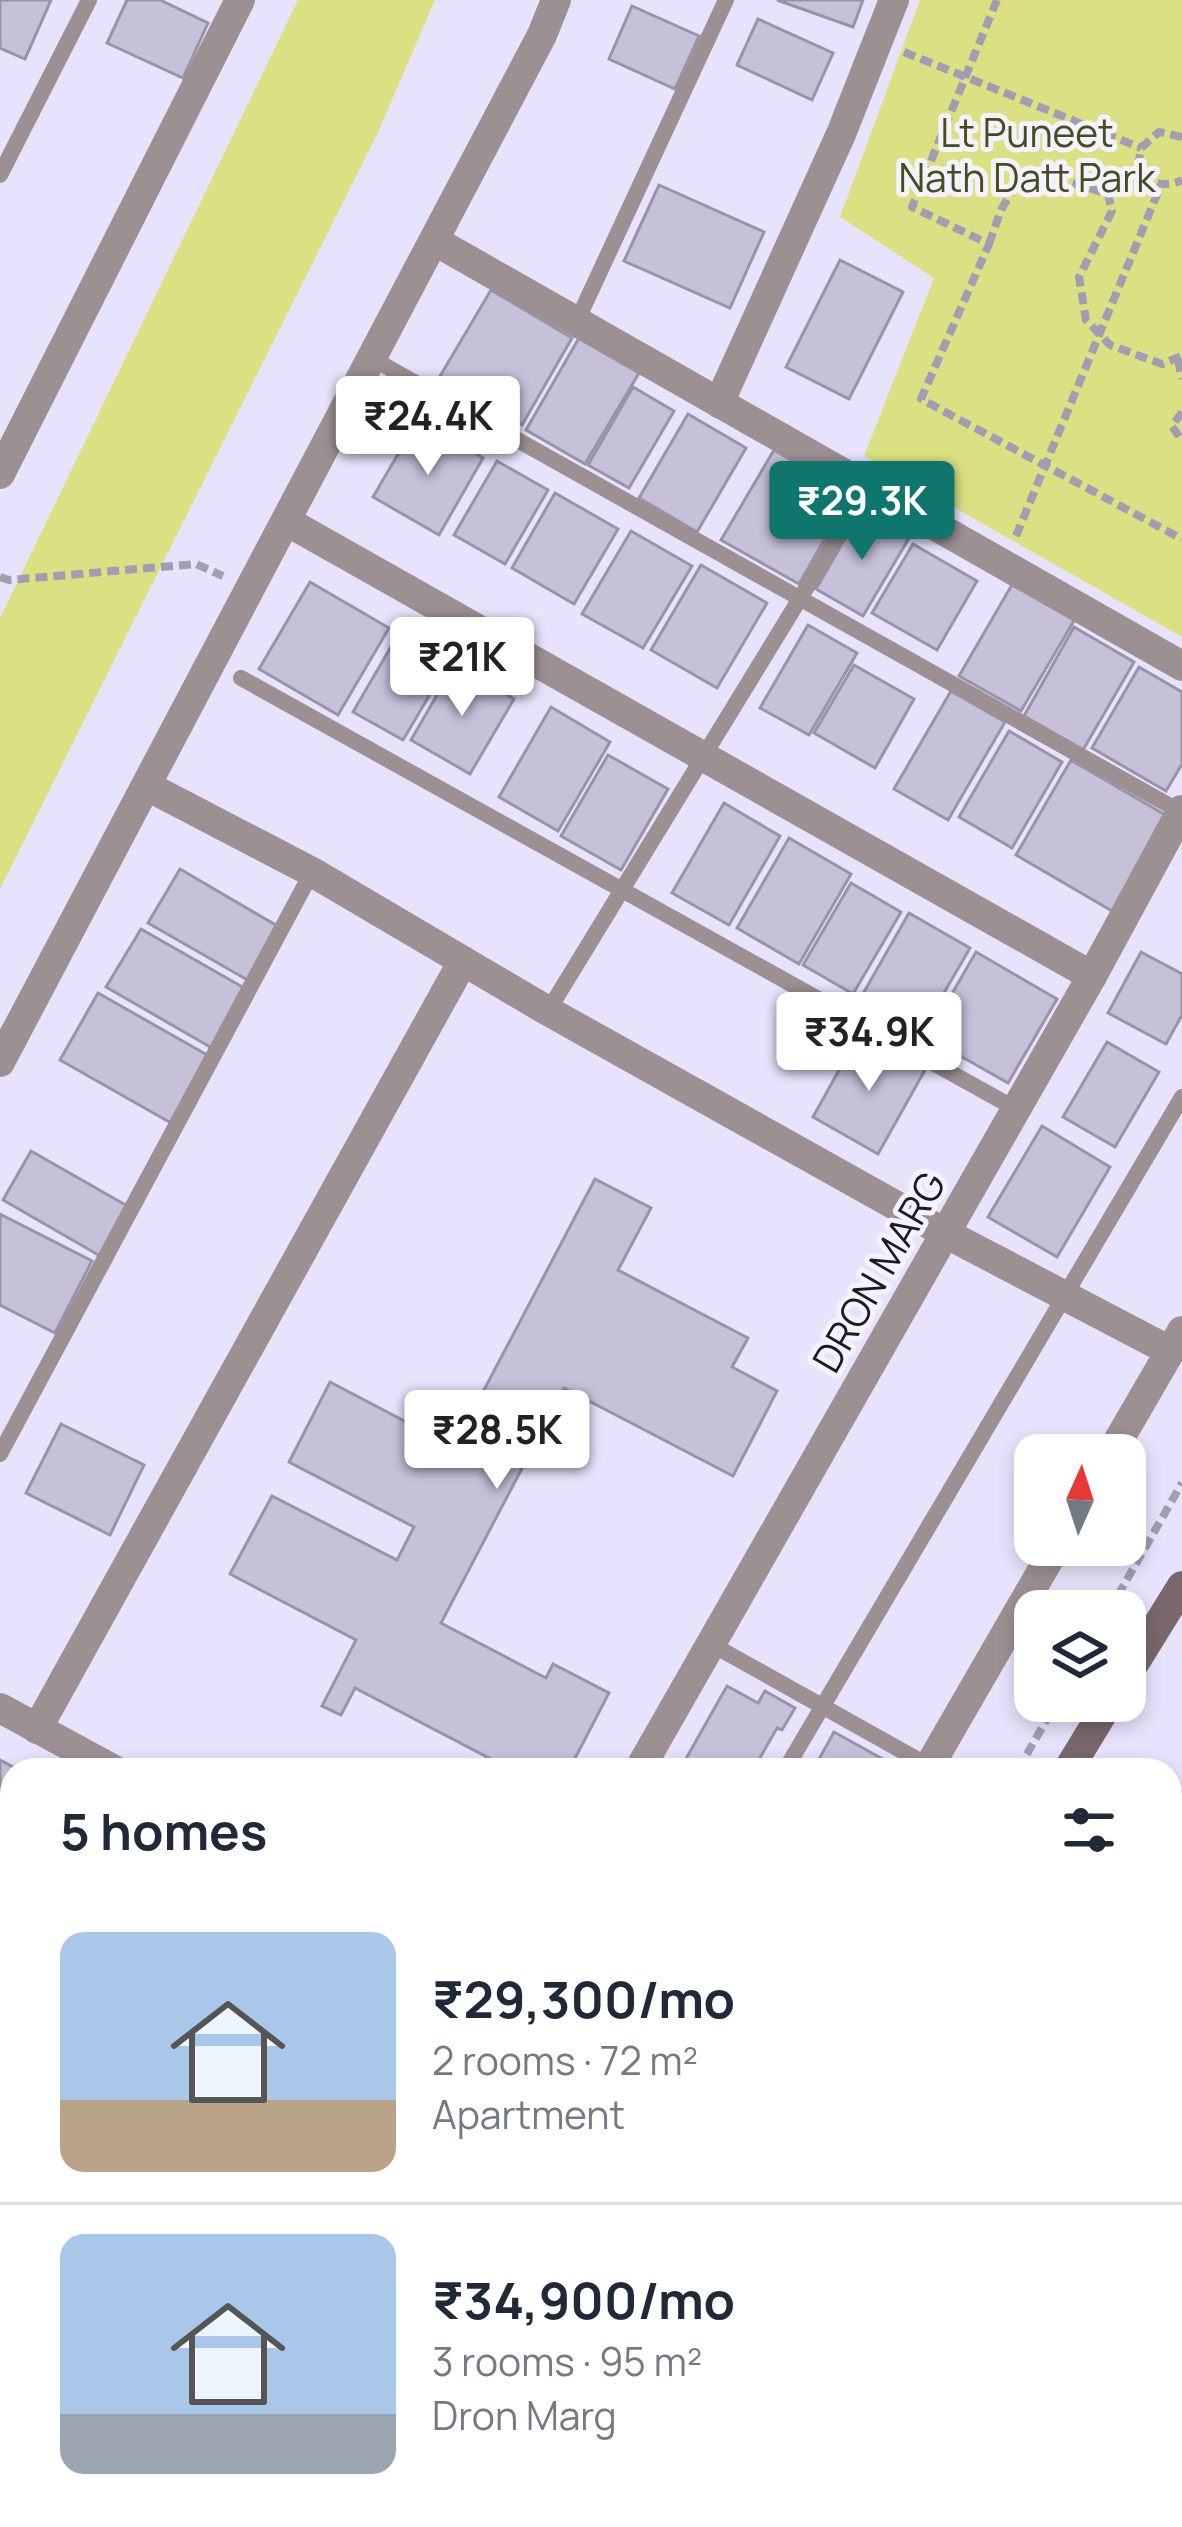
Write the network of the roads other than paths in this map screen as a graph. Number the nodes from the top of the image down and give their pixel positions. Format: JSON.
{"nodes":[{"id":1,"x":89,"y":0,"type":"edge"},
{"id":2,"x":239,"y":0,"type":"edge"},
{"id":3,"x":556,"y":0,"type":"edge"},
{"id":4,"x":725,"y":0,"type":"edge"},
{"id":5,"x":894,"y":0,"type":"edge"},
{"id":6,"x":0,"y":175,"type":"edge"},
{"id":7,"x":435,"y":241,"type":"junction"},
{"id":8,"x":577,"y":321,"type":"junction"},
{"id":9,"x":373,"y":359,"type":"junction"},
{"id":10,"x":719,"y":403,"type":"junction"},
{"id":11,"x":0,"y":474,"type":"edge"},
{"id":12,"x":868,"y":487,"type":"junction"},
{"id":13,"x":288,"y":522,"type":"junction"},
{"id":14,"x":800,"y":598,"type":"junction"},
{"id":15,"x":213,"y":662,"type":"junction"},
{"id":16,"x":1182,"y":666,"type":"edge"},
{"id":17,"x":241,"y":678,"type":"joint"},
{"id":18,"x":702,"y":755,"type":"junction"},
{"id":19,"x":147,"y":786,"type":"junction"},
{"id":20,"x":1181,"y":811,"type":"edge"},
{"id":21,"x":312,"y":872,"type":"junction"},
{"id":22,"x":620,"y":889,"type":"junction"},
{"id":23,"x":463,"y":961,"type":"junction"},
{"id":24,"x":1093,"y":976,"type":"junction"},
{"id":25,"x":548,"y":1011,"type":"junction"},
{"id":26,"x":0,"y":1063,"type":"edge"},
{"id":27,"x":1182,"y":1096,"type":"edge"},
{"id":28,"x":1016,"y":1109,"type":"junction"},
{"id":29,"x":945,"y":1233,"type":"junction"},
{"id":30,"x":1063,"y":1294,"type":"junction"},
{"id":31,"x":1176,"y":1341,"type":"edge"},
{"id":32,"x":1122,"y":1434,"type":"edge"},
{"id":33,"x":0,"y":1454,"type":"edge"},
{"id":34,"x":1046,"y":1566,"type":"edge"},
{"id":35,"x":1182,"y":1586,"type":"edge"},
{"id":36,"x":712,"y":1644,"type":"junction"},
{"id":37,"x":1146,"y":1644,"type":"edge"},
{"id":38,"x":822,"y":1705,"type":"junction"},
{"id":39,"x":0,"y":1708,"type":"edge"},
{"id":40,"x":1097,"y":1722,"type":"edge"},
{"id":41,"x":37,"y":1729,"type":"junction"},
{"id":42,"x":91,"y":1758,"type":"edge"},
{"id":43,"x":646,"y":1758,"type":"edge"},
{"id":44,"x":792,"y":1758,"type":"edge"},
{"id":45,"x":911,"y":1758,"type":"edge"},
{"id":46,"x":934,"y":1758,"type":"edge"},
{"id":47,"x":1075,"y":1758,"type":"edge"}],
"edges":[{"from":1,"to":6,"type":"lane"},
{"from":2,"to":11,"type":"street"},
{"from":3,"to":7,"type":"street"},
{"from":4,"to":8,"type":"lane"},
{"from":5,"to":10,"type":"street"},
{"from":7,"to":8,"type":"street"},
{"from":7,"to":9,"type":"street"},
{"from":8,"to":10,"type":"street"},
{"from":9,"to":13,"type":"street"},
{"from":9,"to":14,"type":"lane"},
{"from":10,"to":12,"type":"street"},
{"from":12,"to":14,"type":"lane"},
{"from":12,"to":16,"type":"street"},
{"from":13,"to":15,"type":"street"},
{"from":13,"to":18,"type":"street"},
{"from":14,"to":18,"type":"lane"},
{"from":14,"to":20,"type":"lane"},
{"from":15,"to":17,"type":"street"},
{"from":15,"to":19,"type":"street"},
{"from":17,"to":22,"type":"lane"},
{"from":18,"to":22,"type":"lane"},
{"from":18,"to":24,"type":"street"},
{"from":19,"to":21,"type":"street"},
{"from":19,"to":26,"type":"street"},
{"from":20,"to":24,"type":"street","name":"DRON MARG"},
{"from":21,"to":23,"type":"street"},
{"from":21,"to":33,"type":"lane"},
{"from":22,"to":25,"type":"lane"},
{"from":22,"to":28,"type":"lane"},
{"from":23,"to":25,"type":"street"},
{"from":23,"to":41,"type":"street"},
{"from":24,"to":28,"type":"street","name":"DRON MARG"},
{"from":25,"to":29,"type":"street"},
{"from":27,"to":30,"type":"lane"},
{"from":28,"to":29,"type":"street","name":"DRON MARG"},
{"from":29,"to":30,"type":"street"},
{"from":29,"to":36,"type":"street","name":"DRON MARG"},
{"from":30,"to":31,"type":"street"},
{"from":30,"to":38,"type":"lane"},
{"from":31,"to":32,"type":"street"},
{"from":34,"to":46,"type":"street"},
{"from":35,"to":37,"type":"main road"},
{"from":36,"to":38,"type":"lane"},
{"from":36,"to":43,"type":"street","name":"DRON MARG"},
{"from":38,"to":44,"type":"lane"},
{"from":38,"to":45,"type":"lane"},
{"from":39,"to":41,"type":"street"},
{"from":40,"to":47,"type":"main road"},
{"from":41,"to":42,"type":"street"}]}
